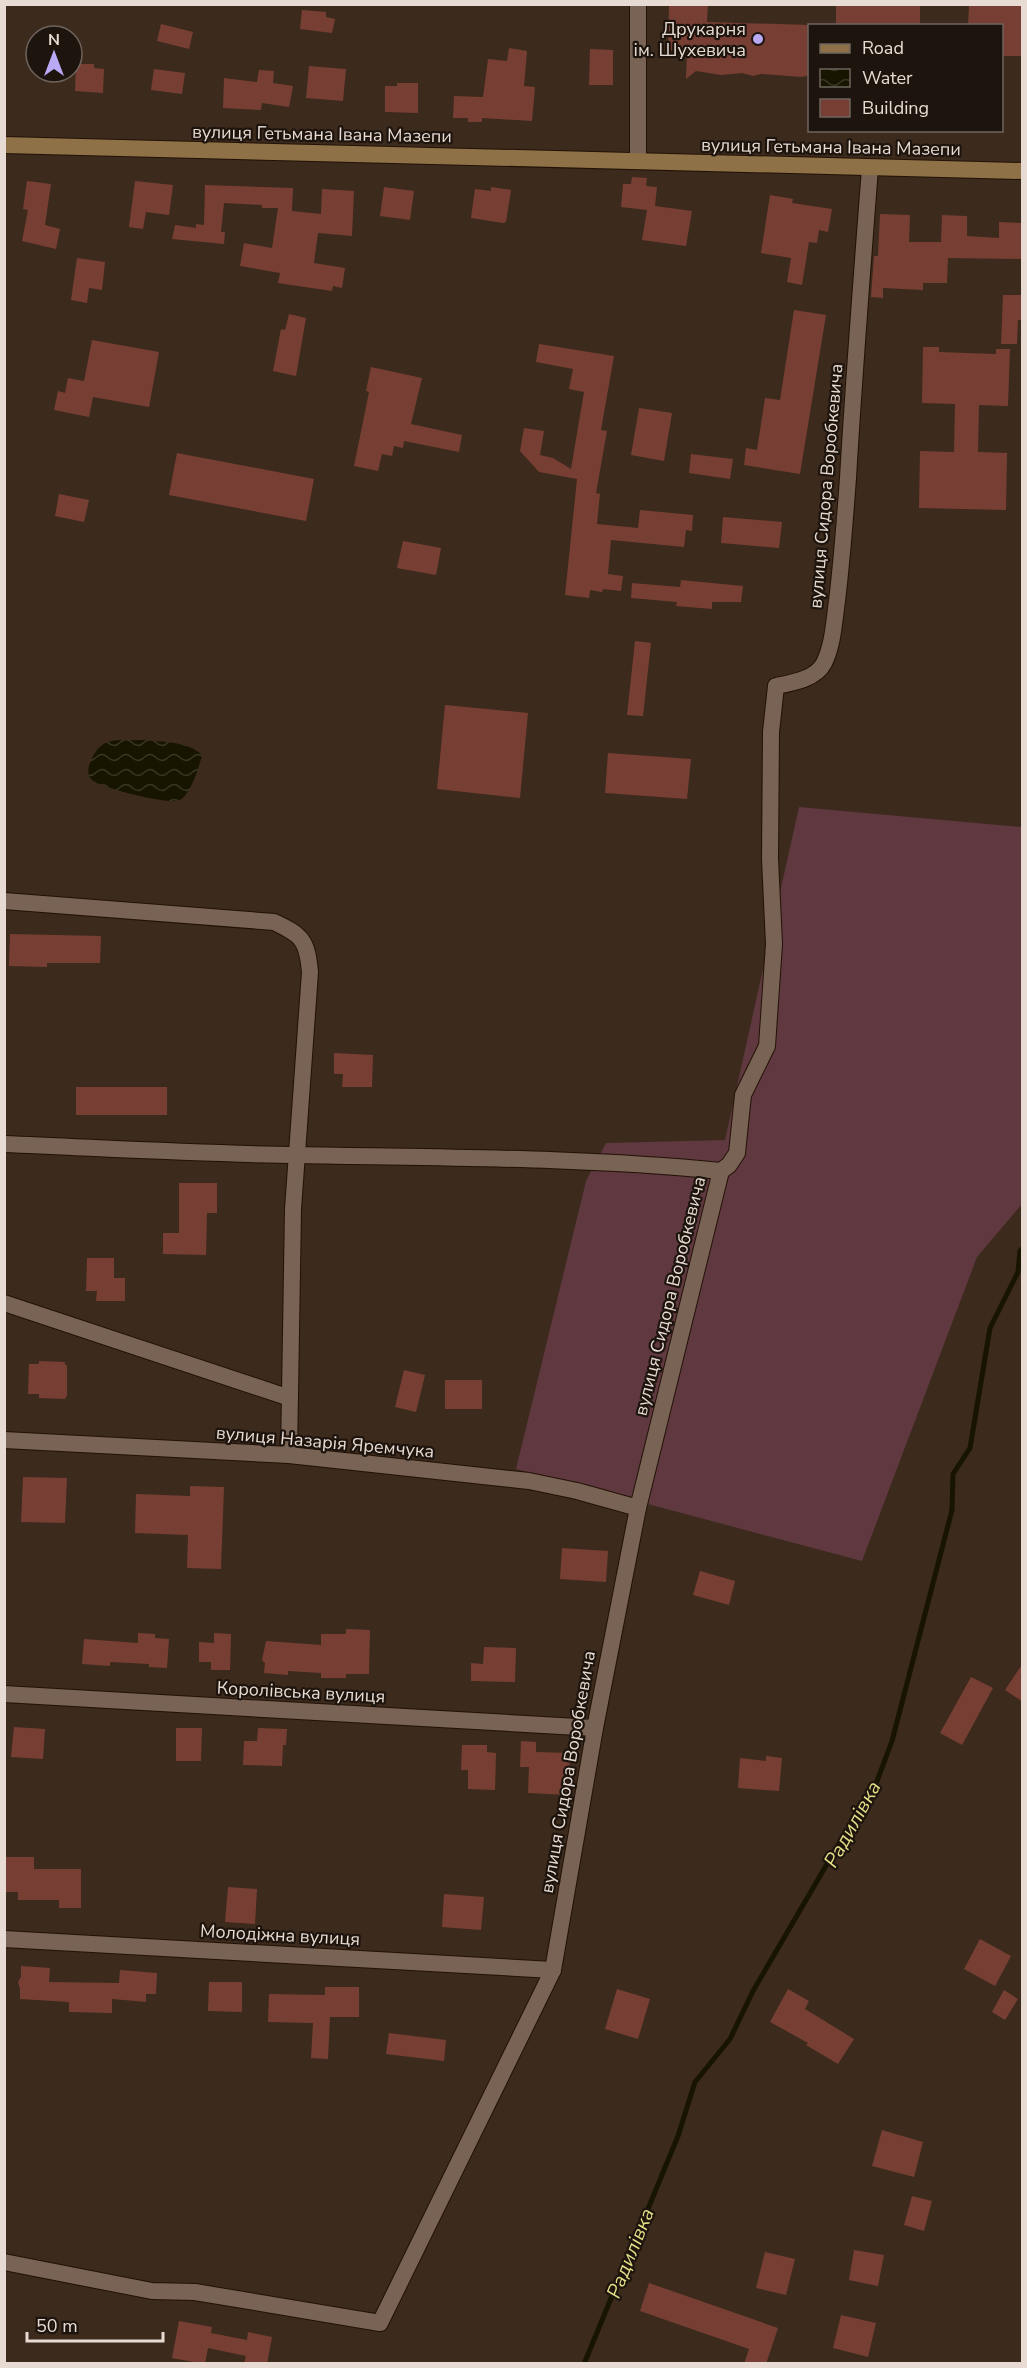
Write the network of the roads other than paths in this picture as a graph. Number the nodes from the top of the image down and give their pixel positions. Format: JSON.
{"nodes":[{"id":1,"x":638,"y":4,"type":"edge"},
{"id":2,"x":4,"y":145,"type":"edge"},
{"id":3,"x":638,"y":161,"type":"junction"},
{"id":4,"x":870,"y":168,"type":"junction"},
{"id":5,"x":1023,"y":171,"type":"edge"},
{"id":6,"x":4,"y":901,"type":"edge"},
{"id":7,"x":4,"y":1144,"type":"edge"},
{"id":8,"x":297,"y":1155,"type":"junction"},
{"id":9,"x":720,"y":1171,"type":"junction"},
{"id":10,"x":4,"y":1303,"type":"edge"},
{"id":11,"x":290,"y":1398,"type":"junction"},
{"id":12,"x":4,"y":1440,"type":"edge"},
{"id":13,"x":290,"y":1455,"type":"junction"},
{"id":14,"x":638,"y":1508,"type":"junction"},
{"id":15,"x":4,"y":1694,"type":"edge"},
{"id":16,"x":595,"y":1728,"type":"junction"},
{"id":17,"x":4,"y":1939,"type":"edge"},
{"id":18,"x":553,"y":1970,"type":"junction"},
{"id":19,"x":4,"y":2262,"type":"edge"}],
"edges":[{"from":1,"to":3,"type":"street"},
{"from":2,"to":3,"type":"main road","name":"вулиця Гетьмана Івана Мазепи"},
{"from":3,"to":4,"type":"main road","name":"вулиця Гетьмана Івана Мазепи"},
{"from":4,"to":5,"type":"main road","name":"вулиця Гетьмана Івана Мазепи"},
{"from":4,"to":9,"type":"street","name":"вулиця Сидора Воробкевича"},
{"from":6,"to":8,"type":"street"},
{"from":7,"to":8,"type":"street"},
{"from":8,"to":9,"type":"street"},
{"from":8,"to":11,"type":"street"},
{"from":9,"to":14,"type":"street","name":"вулиця Сидора Воробкевича"},
{"from":10,"to":11,"type":"street"},
{"from":11,"to":13,"type":"street"},
{"from":12,"to":13,"type":"street","name":"вулиця Назарія Яремчука"},
{"from":13,"to":14,"type":"street","name":"вулиця Назарія Яремчука"},
{"from":14,"to":16,"type":"street","name":"вулиця Сидора Воробкевича"},
{"from":15,"to":16,"type":"street","name":"Королівська вулиця"},
{"from":16,"to":18,"type":"street","name":"вулиця Сидора Воробкевича"},
{"from":17,"to":18,"type":"street","name":"Молодіжна вулиця"},
{"from":18,"to":19,"type":"street","name":"вулиця Сидора Воробкевича"}]}
